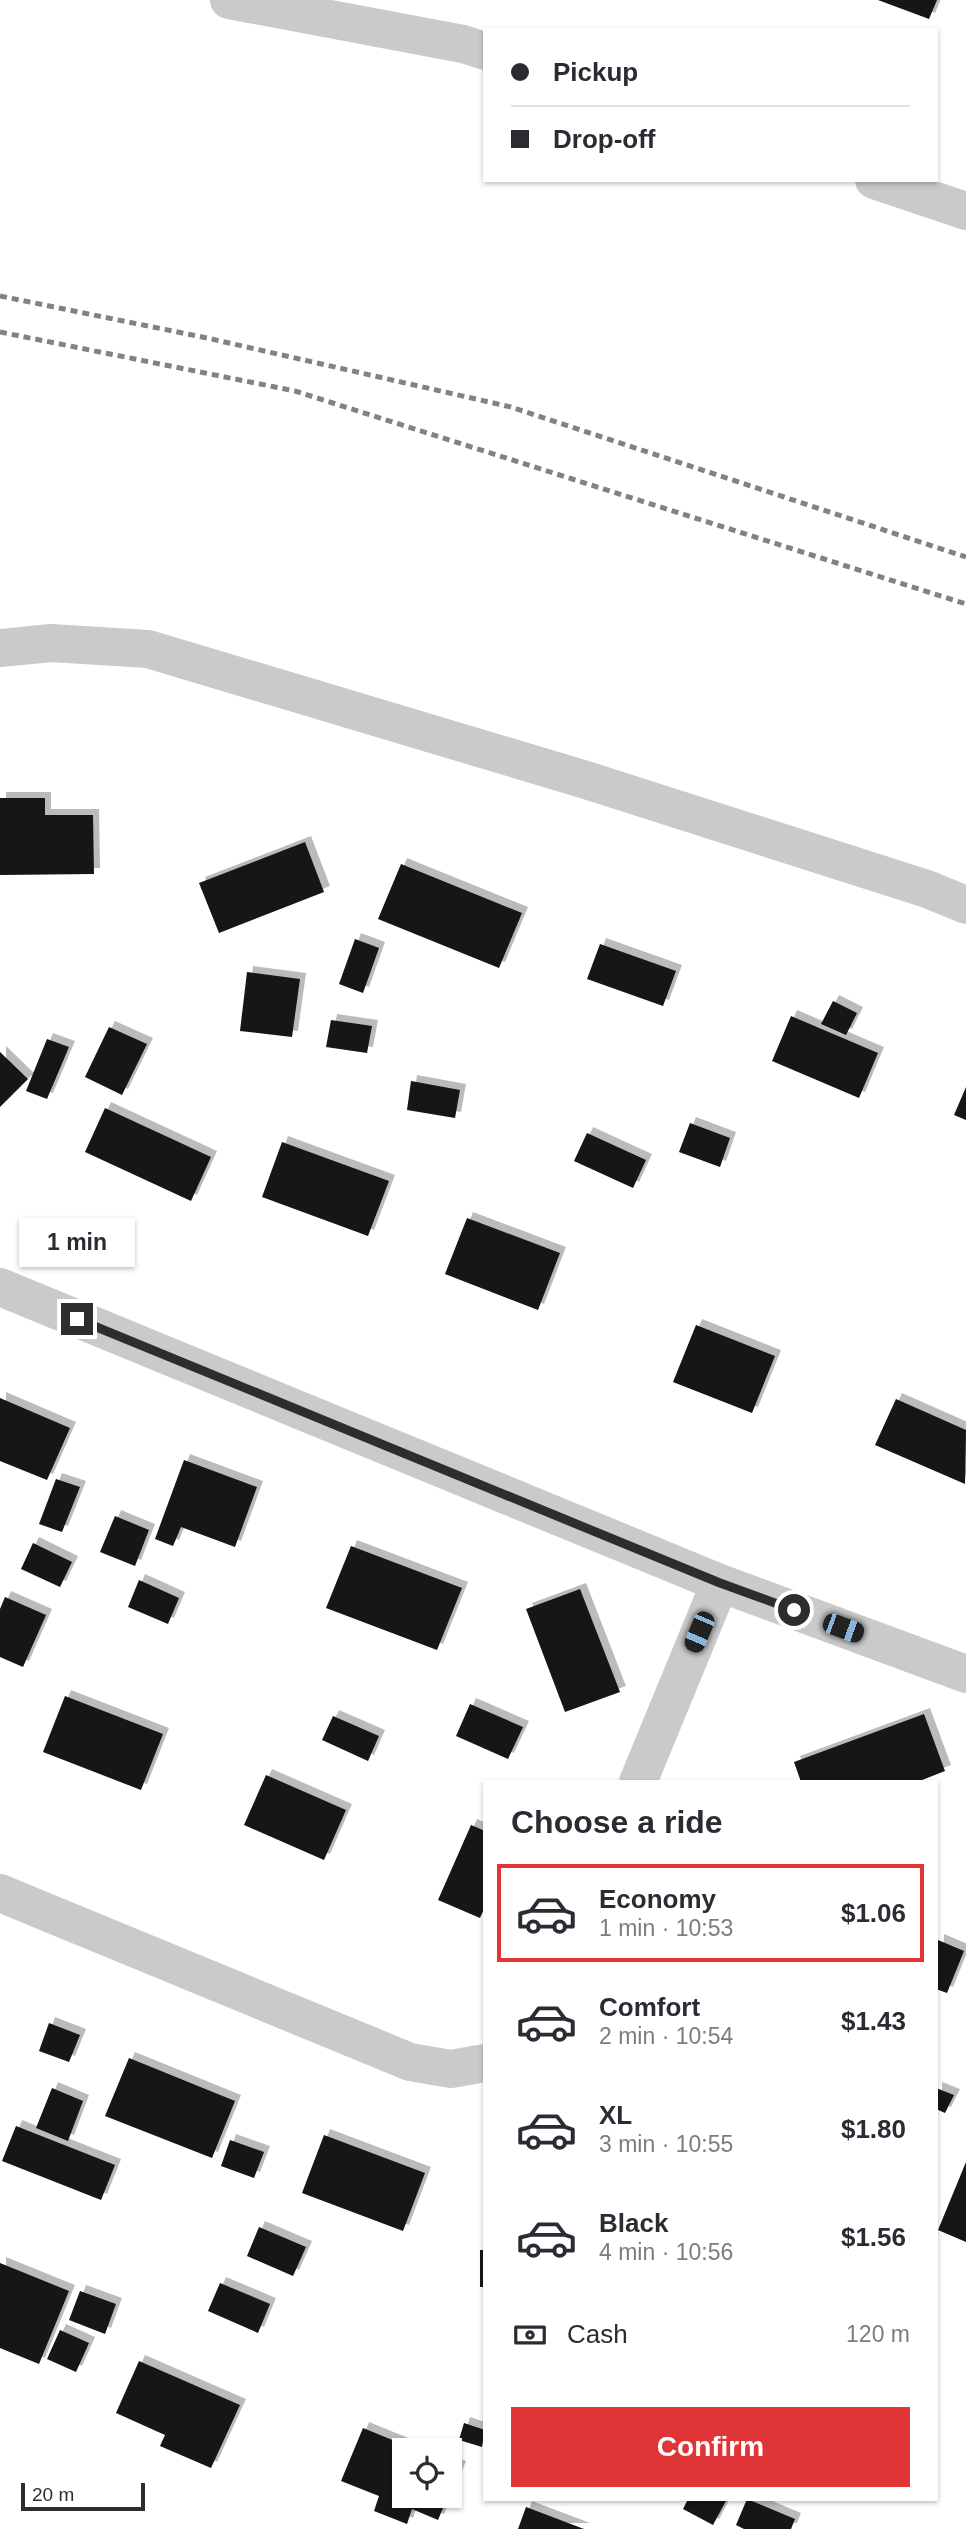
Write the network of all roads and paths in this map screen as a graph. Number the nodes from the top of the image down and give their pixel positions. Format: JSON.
{"nodes":[{"id":1,"x":229,"y":0,"type":"edge"},
{"id":2,"x":483,"y":50,"type":"edge"},
{"id":3,"x":880,"y":182,"type":"edge"},
{"id":4,"x":966,"y":211,"type":"edge"},
{"id":5,"x":0,"y":648,"type":"edge"},
{"id":6,"x":966,"y":905,"type":"edge"},
{"id":7,"x":0,"y":1287,"type":"edge"},
{"id":8,"x":720,"y":1583,"type":"junction"},
{"id":9,"x":966,"y":1674,"type":"edge"},
{"id":10,"x":639,"y":1780,"type":"edge"},
{"id":11,"x":0,"y":1893,"type":"edge"},
{"id":12,"x":483,"y":2063,"type":"edge"}],
"edges":[{"from":1,"to":2,"type":"street"},
{"from":3,"to":4,"type":"street"},
{"from":5,"to":6,"type":"street"},
{"from":7,"to":8,"type":"street"},
{"from":8,"to":9,"type":"street"},
{"from":8,"to":10,"type":"street"},
{"from":11,"to":12,"type":"street"}]}
